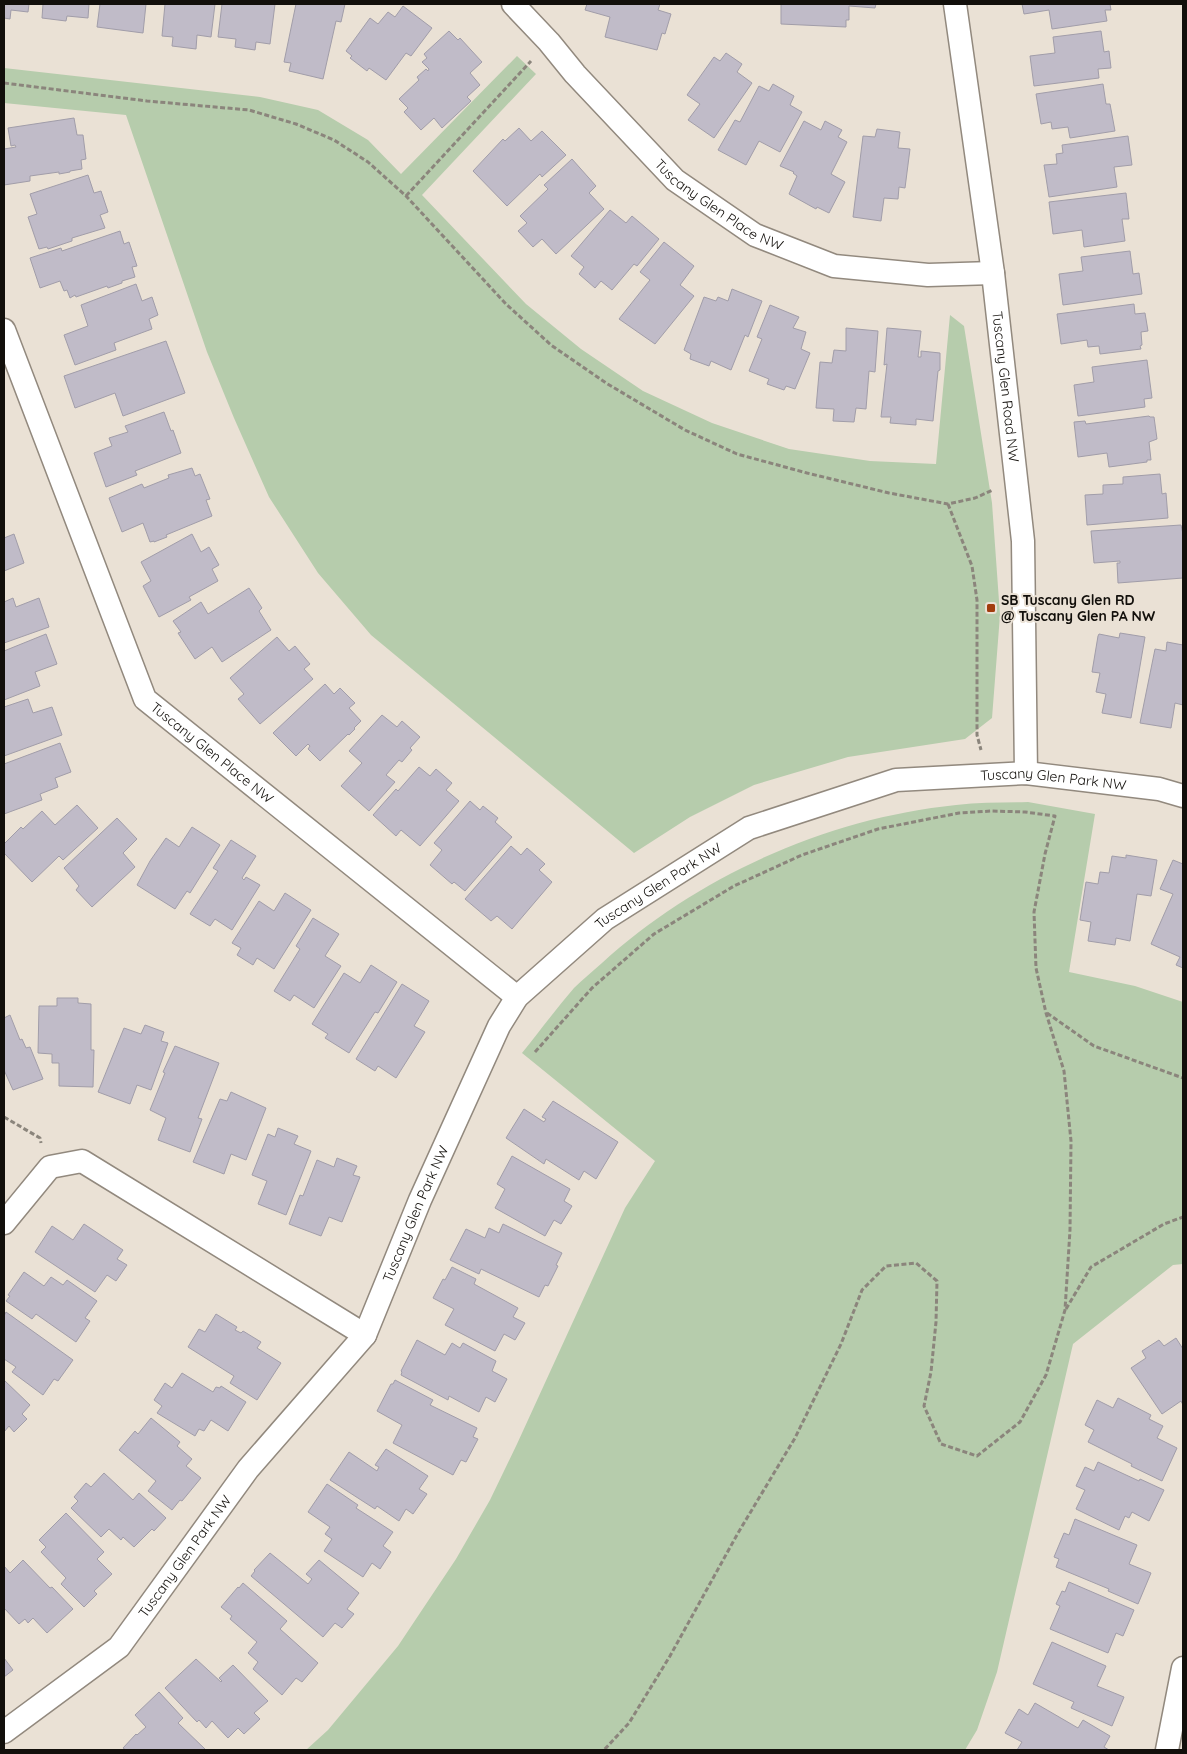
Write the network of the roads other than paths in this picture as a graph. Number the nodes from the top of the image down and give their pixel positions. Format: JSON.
{"nodes":[{"id":1,"x":513,"y":4,"type":"edge"},
{"id":2,"x":955,"y":4,"type":"edge"},
{"id":3,"x":993,"y":273,"type":"junction"},
{"id":4,"x":4,"y":330,"type":"edge"},
{"id":5,"x":1026,"y":773,"type":"junction"},
{"id":6,"x":1183,"y":796,"type":"edge"},
{"id":7,"x":517,"y":997,"type":"junction"},
{"id":8,"x":4,"y":1222,"type":"edge"},
{"id":9,"x":364,"y":1335,"type":"junction"},
{"id":10,"x":1183,"y":1668,"type":"edge"},
{"id":11,"x":4,"y":1732,"type":"edge"},
{"id":12,"x":1166,"y":1750,"type":"edge"}],
"edges":[{"from":1,"to":3,"type":"street","name":"Tuscany Glen Place NW"},
{"from":2,"to":3,"type":"street","name":"Tuscany Glen Road NW"},
{"from":3,"to":5,"type":"street","name":"Tuscany Glen Road NW"},
{"from":4,"to":7,"type":"street","name":"Tuscany Glen Place NW"},
{"from":5,"to":6,"type":"street","name":"Tuscany Glen Park NW"},
{"from":5,"to":7,"type":"street","name":"Tuscany Glen Park NW"},
{"from":7,"to":9,"type":"street","name":"Tuscany Glen Park NW"},
{"from":8,"to":9,"type":"street"},
{"from":9,"to":11,"type":"street","name":"Tuscany Glen Park NW"},
{"from":10,"to":12,"type":"street"}]}
